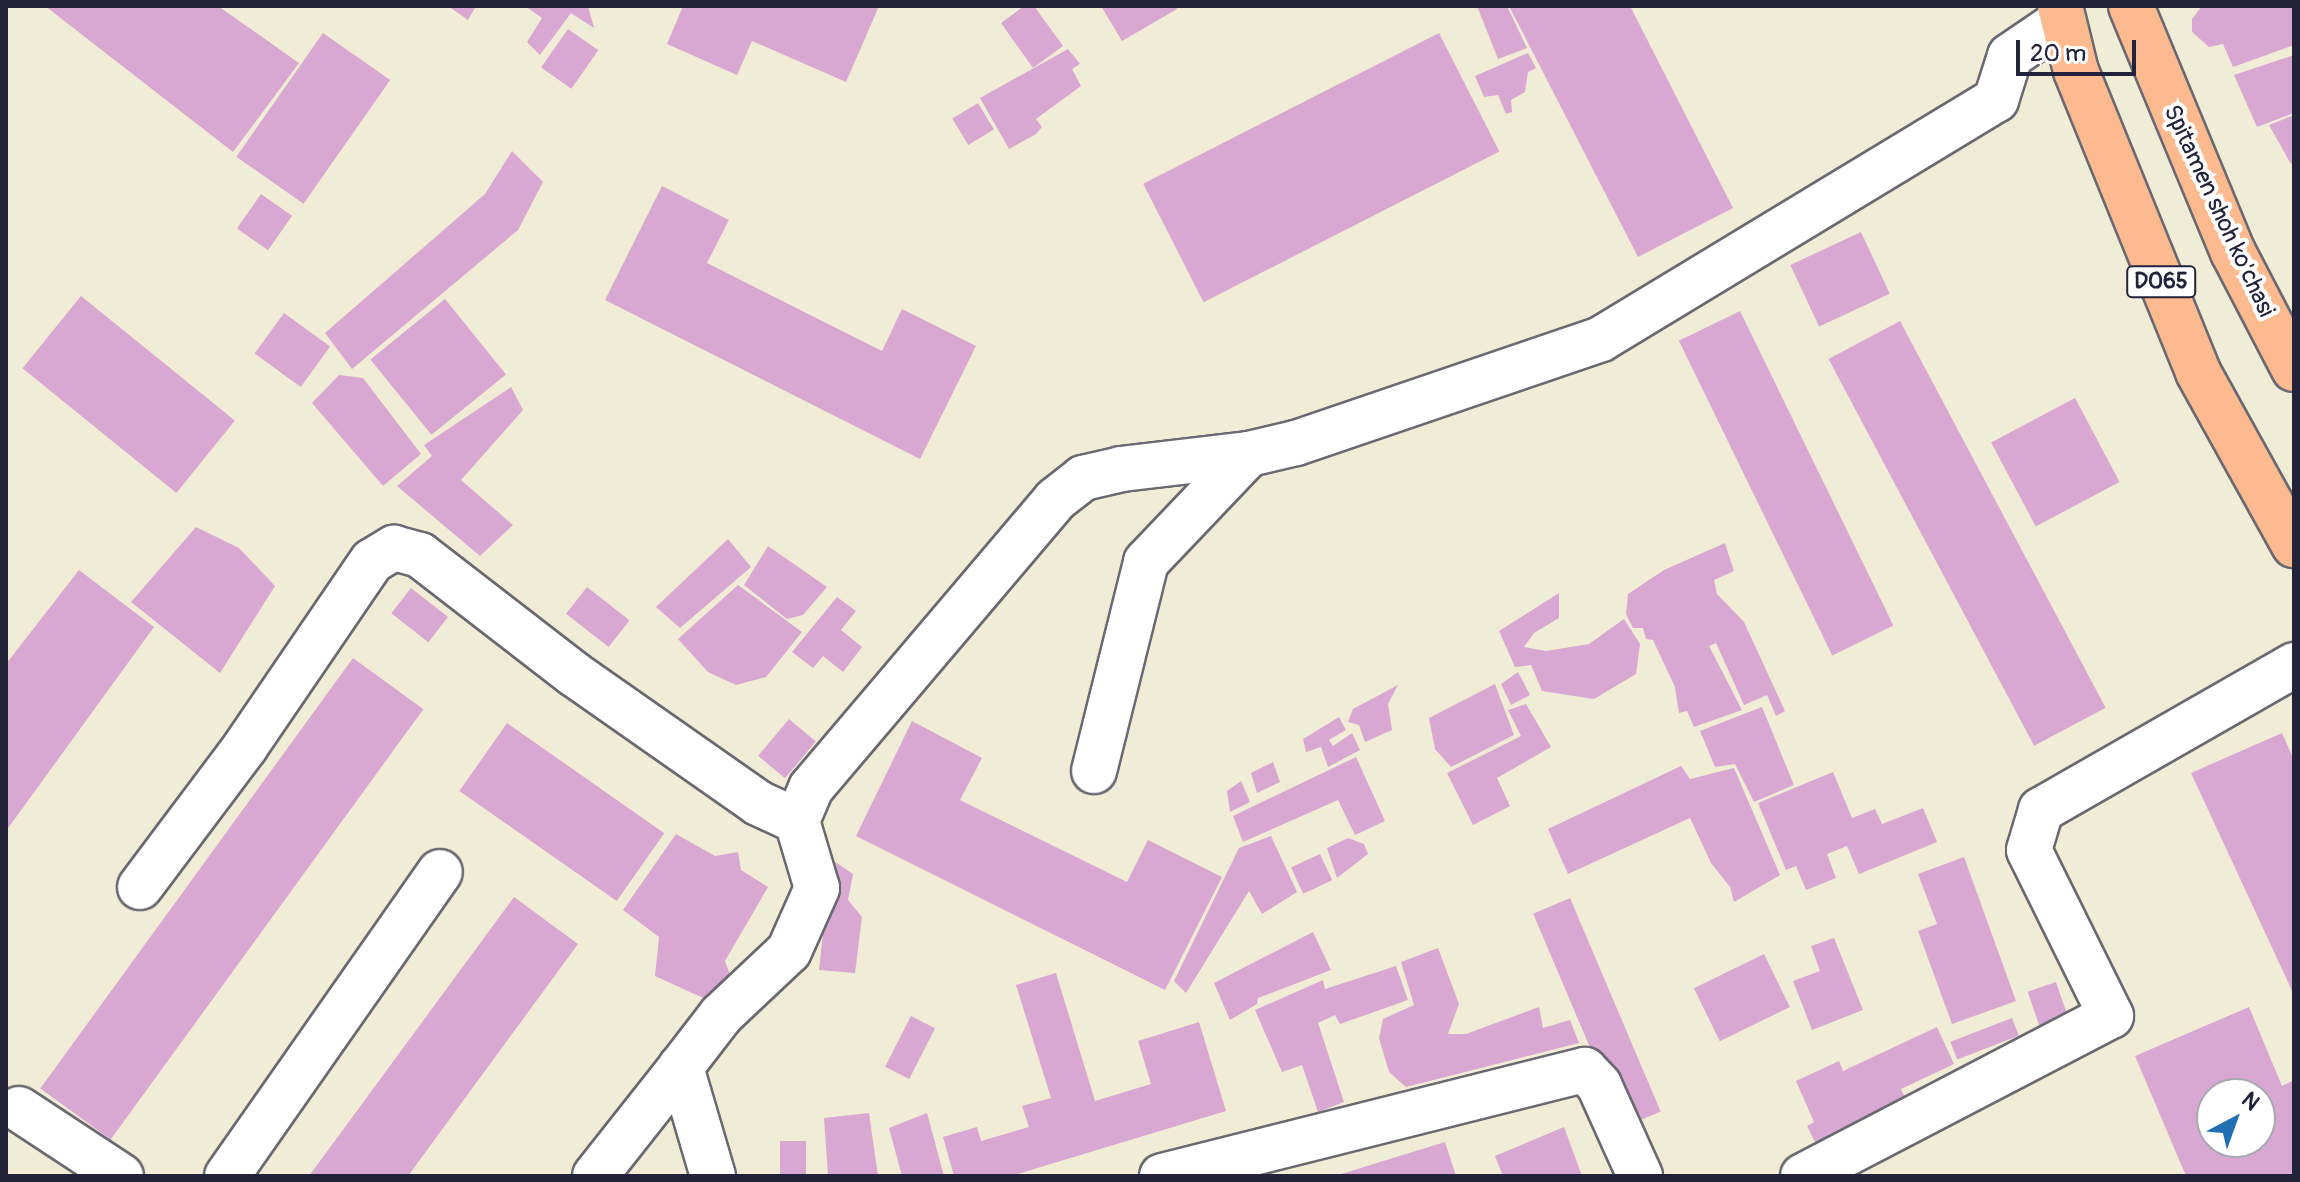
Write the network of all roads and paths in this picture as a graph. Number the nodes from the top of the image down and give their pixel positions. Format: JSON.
{"nodes":[{"id":1,"x":2131,"y":6,"type":"edge"},
{"id":2,"x":2062,"y":13,"type":"edge"},
{"id":3,"x":2294,"y":369,"type":"edge"},
{"id":4,"x":1249,"y":454,"type":"junction"},
{"id":5,"x":2294,"y":545,"type":"edge"},
{"id":6,"x":2294,"y":665,"type":"edge"},
{"id":7,"x":1094,"y":771,"type":"dead end"},
{"id":8,"x":797,"y":821,"type":"junction"},
{"id":9,"x":440,"y":872,"type":"dead end"},
{"id":10,"x":140,"y":887,"type":"dead end"},
{"id":11,"x":681,"y":1067,"type":"junction"},
{"id":12,"x":19,"y":1109,"type":"dead end"},
{"id":13,"x":121,"y":1176,"type":"edge"},
{"id":14,"x":227,"y":1176,"type":"edge"},
{"id":15,"x":595,"y":1176,"type":"edge"},
{"id":16,"x":713,"y":1176,"type":"edge"},
{"id":17,"x":1162,"y":1176,"type":"edge"},
{"id":18,"x":1640,"y":1176,"type":"edge"},
{"id":19,"x":1803,"y":1176,"type":"edge"}],
"edges":[{"from":1,"to":3,"type":"main road","name":"Spitamen shoh ko'chasi"},
{"from":2,"to":4,"type":"street"},
{"from":2,"to":5,"type":"main road","number":"D065"},
{"from":4,"to":7,"type":"street"},
{"from":4,"to":8,"type":"street"},
{"from":6,"to":19,"type":"street"},
{"from":8,"to":10,"type":"street"},
{"from":8,"to":11,"type":"street"},
{"from":9,"to":14,"type":"street"},
{"from":11,"to":15,"type":"street"},
{"from":11,"to":16,"type":"street"},
{"from":12,"to":13,"type":"street"},
{"from":17,"to":18,"type":"street"}]}
